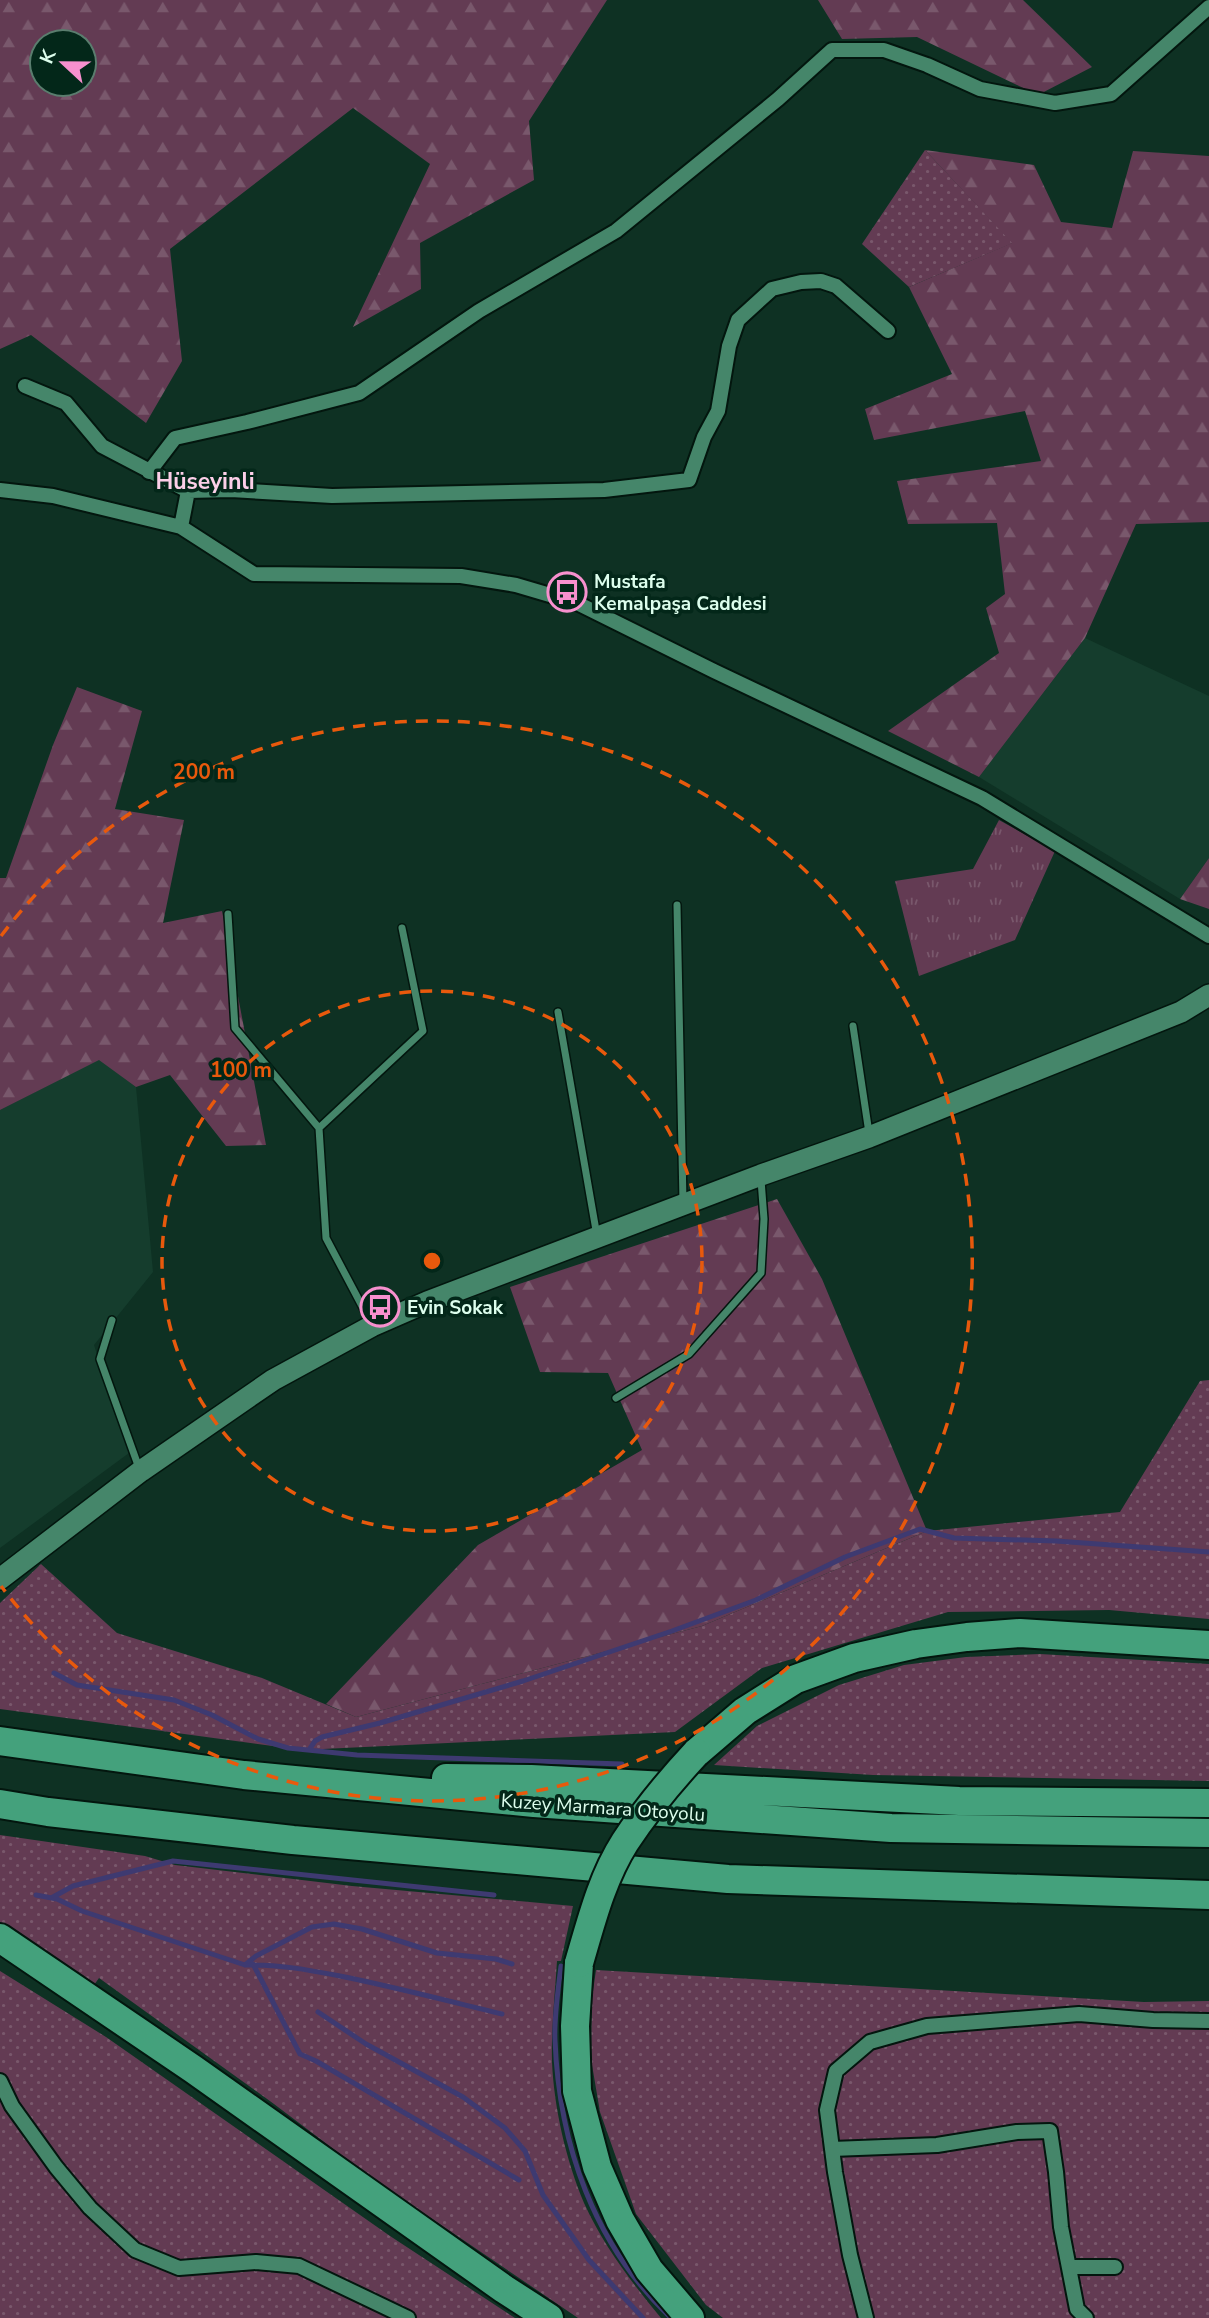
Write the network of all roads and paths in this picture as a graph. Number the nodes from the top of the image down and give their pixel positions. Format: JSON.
{"nodes":[{"id":1,"x":1209,"y":7,"type":"edge"},
{"id":2,"x":888,"y":331,"type":"dead end"},
{"id":3,"x":25,"y":386,"type":"dead end"},
{"id":4,"x":149,"y":472,"type":"junction"},
{"id":5,"x":0,"y":490,"type":"edge"},
{"id":6,"x":188,"y":491,"type":"junction"},
{"id":7,"x":181,"y":527,"type":"junction"},
{"id":8,"x":677,"y":905,"type":"dead end"},
{"id":9,"x":228,"y":914,"type":"dead end"},
{"id":10,"x":402,"y":928,"type":"dead end"},
{"id":11,"x":1209,"y":936,"type":"edge"},
{"id":12,"x":1209,"y":995,"type":"edge"},
{"id":13,"x":558,"y":1012,"type":"dead end"},
{"id":14,"x":853,"y":1026,"type":"dead end"},
{"id":15,"x":319,"y":1128,"type":"junction"},
{"id":16,"x":869,"y":1138,"type":"junction"},
{"id":17,"x":761,"y":1175,"type":"junction"},
{"id":18,"x":683,"y":1205,"type":"junction"},
{"id":19,"x":597,"y":1238,"type":"junction"},
{"id":20,"x":112,"y":1320,"type":"dead end"},
{"id":21,"x":372,"y":1326,"type":"junction"},
{"id":22,"x":616,"y":1398,"type":"dead end"},
{"id":23,"x":141,"y":1471,"type":"junction"},
{"id":24,"x":0,"y":1579,"type":"edge"},
{"id":25,"x":1209,"y":1644,"type":"edge"},
{"id":26,"x":0,"y":1741,"type":"edge"},
{"id":27,"x":244,"y":1776,"type":"junction"},
{"id":28,"x":1209,"y":1803,"type":"edge"},
{"id":29,"x":0,"y":1804,"type":"edge"},
{"id":30,"x":1209,"y":1833,"type":"edge"},
{"id":31,"x":1209,"y":1895,"type":"edge"},
{"id":32,"x":0,"y":1938,"type":"edge"},
{"id":33,"x":1209,"y":2021,"type":"edge"},
{"id":34,"x":0,"y":2081,"type":"edge"},
{"id":35,"x":832,"y":2149,"type":"junction"},
{"id":36,"x":1069,"y":2266,"type":"junction"},
{"id":37,"x":1115,"y":2267,"type":"dead end"},
{"id":38,"x":408,"y":2318,"type":"edge"},
{"id":39,"x":549,"y":2318,"type":"edge"},
{"id":40,"x":691,"y":2318,"type":"edge"},
{"id":41,"x":866,"y":2318,"type":"edge"},
{"id":42,"x":1086,"y":2318,"type":"edge"}],
"edges":[{"from":1,"to":4,"type":"street"},
{"from":2,"to":6,"type":"street"},
{"from":3,"to":4,"type":"street"},
{"from":4,"to":6,"type":"street"},
{"from":5,"to":7,"type":"street"},
{"from":6,"to":7,"type":"street"},
{"from":7,"to":11,"type":"street"},
{"from":8,"to":18,"type":"lane"},
{"from":9,"to":15,"type":"lane"},
{"from":10,"to":15,"type":"lane"},
{"from":12,"to":16,"type":"main road"},
{"from":13,"to":19,"type":"lane"},
{"from":14,"to":16,"type":"lane"},
{"from":15,"to":21,"type":"lane"},
{"from":16,"to":17,"type":"main road"},
{"from":17,"to":18,"type":"main road"},
{"from":17,"to":22,"type":"lane"},
{"from":18,"to":19,"type":"main road"},
{"from":19,"to":21,"type":"main road"},
{"from":20,"to":23,"type":"lane"},
{"from":21,"to":23,"type":"main road"},
{"from":23,"to":24,"type":"main road"},
{"from":25,"to":40,"type":"highway","bridge":true},
{"from":26,"to":27,"type":"highway","name":"Kuzey Marmara Otoyolu"},
{"from":27,"to":28,"type":"highway"},
{"from":27,"to":30,"type":"highway","name":"Kuzey Marmara Otoyolu"},
{"from":29,"to":31,"type":"highway"},
{"from":32,"to":39,"type":"highway"},
{"from":33,"to":35,"type":"street"},
{"from":34,"to":38,"type":"street"},
{"from":35,"to":36,"type":"street"},
{"from":35,"to":41,"type":"street"},
{"from":36,"to":37,"type":"street"},
{"from":36,"to":42,"type":"street"}]}
